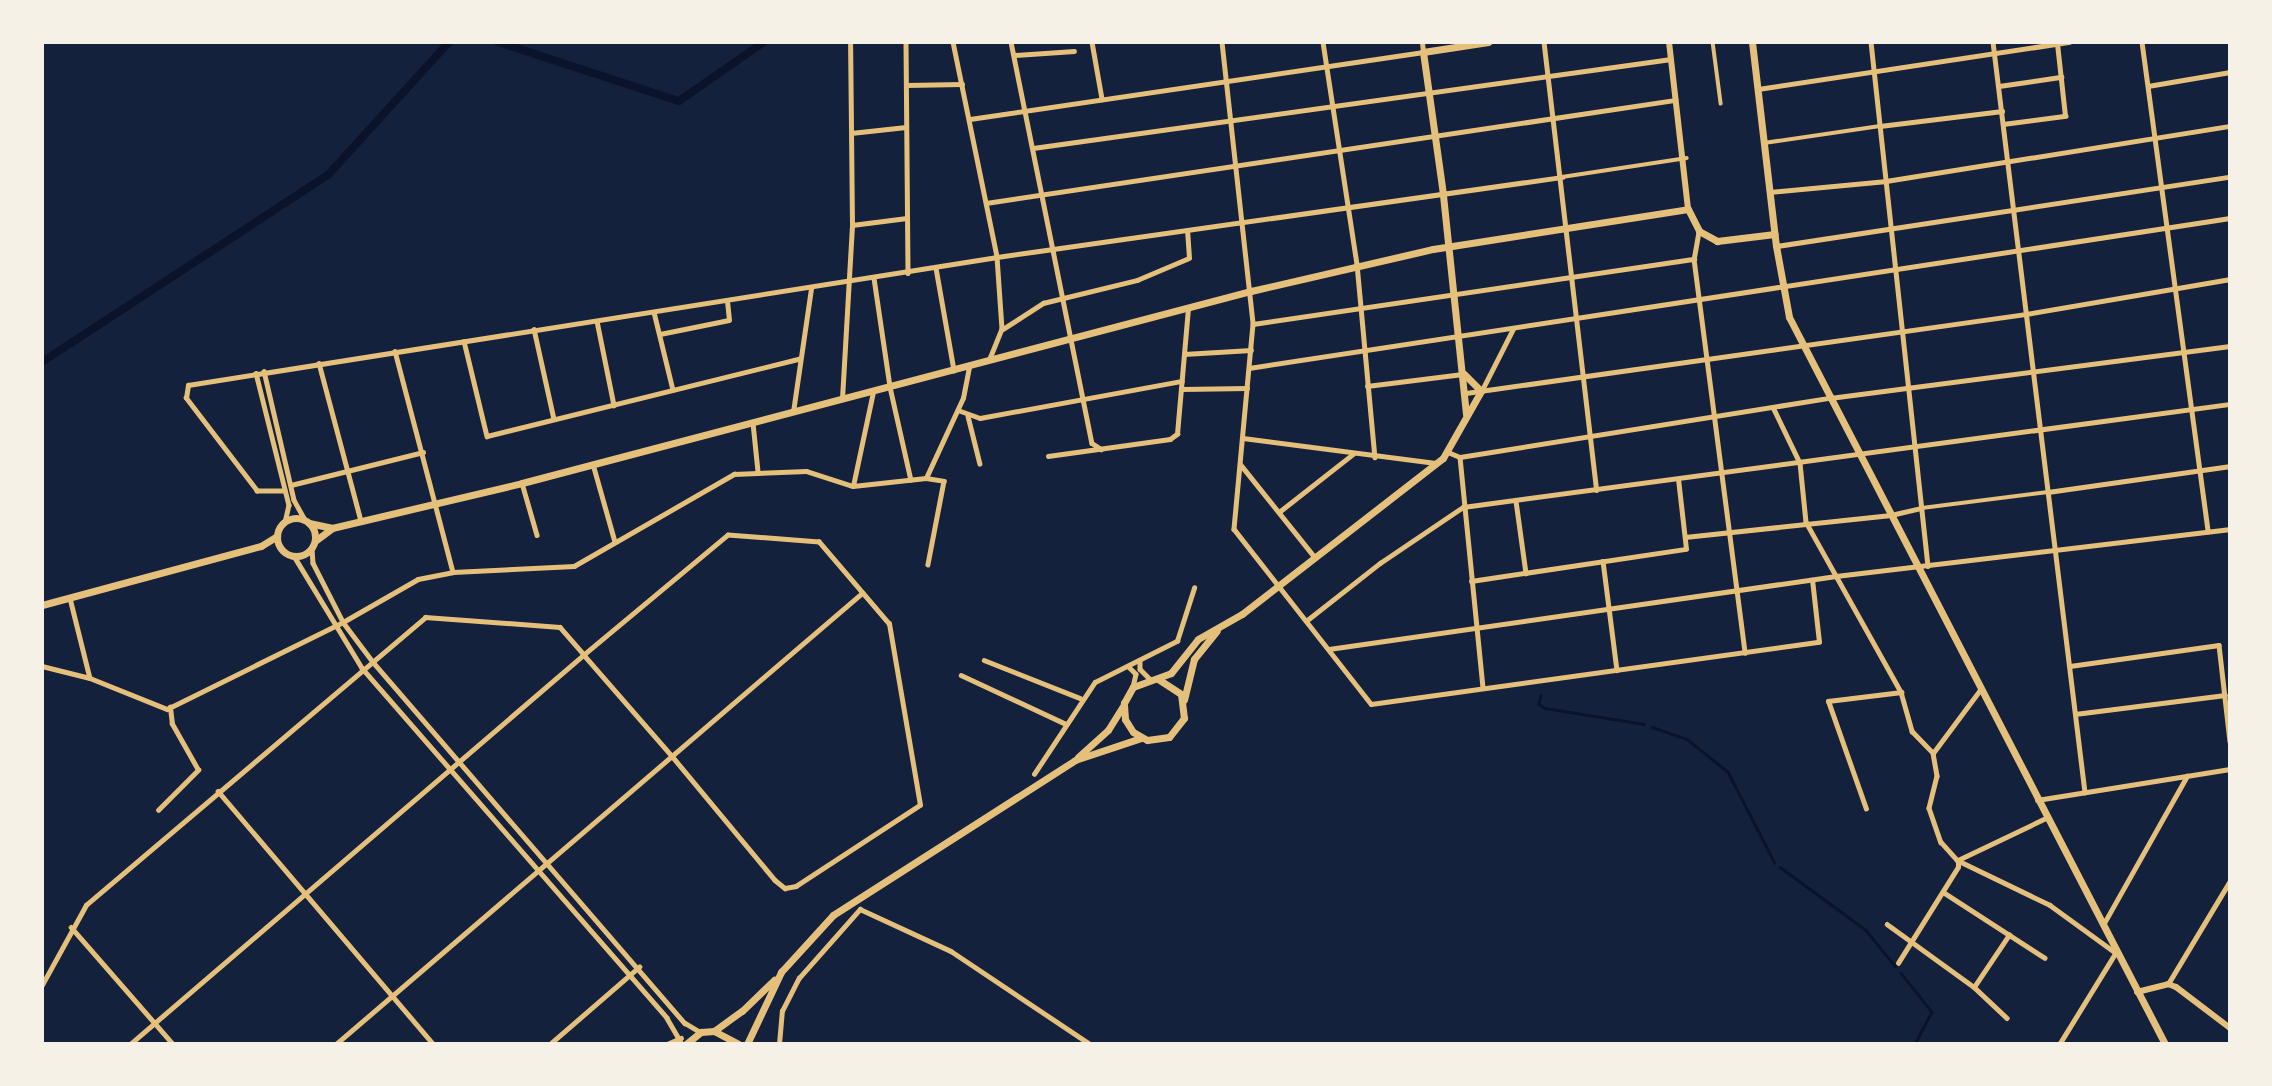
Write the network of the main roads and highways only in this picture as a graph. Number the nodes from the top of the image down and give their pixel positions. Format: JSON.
{"nodes":[{"id":1,"x":1488,"y":42,"type":"edge"},
{"id":2,"x":1752,"y":42,"type":"edge"},
{"id":3,"x":1775,"y":234,"type":"junction"},
{"id":4,"x":1449,"y":246,"type":"junction"},
{"id":5,"x":1464,"y":374,"type":"junction"},
{"id":6,"x":1466,"y":415,"type":"junction"},
{"id":7,"x":307,"y":522,"type":"junction"},
{"id":8,"x":332,"y":528,"type":"junction"},
{"id":9,"x":277,"y":536,"type":"junction"},
{"id":10,"x":314,"y":545,"type":"junction"},
{"id":11,"x":261,"y":547,"type":"junction"},
{"id":12,"x":281,"y":549,"type":"junction"},
{"id":13,"x":42,"y":605,"type":"edge"},
{"id":14,"x":1220,"y":628,"type":"junction"},
{"id":15,"x":1154,"y":679,"type":"junction"},
{"id":16,"x":1184,"y":701,"type":"junction"},
{"id":17,"x":1124,"y":703,"type":"junction"},
{"id":18,"x":1142,"y":738,"type":"junction"},
{"id":19,"x":1075,"y":760,"type":"junction"},
{"id":20,"x":781,"y":972,"type":"junction"},
{"id":21,"x":714,"y":1031,"type":"junction"},
{"id":22,"x":683,"y":1042,"type":"edge"},
{"id":23,"x":738,"y":1044,"type":"edge"},
{"id":24,"x":747,"y":1044,"type":"edge"},
{"id":25,"x":2165,"y":1044,"type":"edge"}],
"edges":[{"from":1,"to":4,"type":"main road"},
{"from":2,"to":3,"type":"main road"},
{"from":3,"to":4,"type":"main road"},
{"from":3,"to":25,"type":"main road"},
{"from":4,"to":5,"type":"main road"},
{"from":4,"to":8,"type":"main road"},
{"from":5,"to":6,"type":"main road"},
{"from":5,"to":6,"type":"main road"},
{"from":6,"to":14,"type":"main road"},
{"from":7,"to":8,"type":"main road"},
{"from":7,"to":9,"type":"main road"},
{"from":7,"to":10,"type":"main road"},
{"from":8,"to":10,"type":"main road"},
{"from":9,"to":11,"type":"main road"},
{"from":9,"to":12,"type":"main road"},
{"from":10,"to":12,"type":"main road"},
{"from":11,"to":12,"type":"main road"},
{"from":11,"to":13,"type":"main road"},
{"from":14,"to":15,"type":"main road"},
{"from":14,"to":16,"type":"main road"},
{"from":15,"to":16,"type":"main road"},
{"from":15,"to":17,"type":"main road"},
{"from":16,"to":18,"type":"main road"},
{"from":17,"to":18,"type":"main road"},
{"from":17,"to":19,"type":"main road"},
{"from":18,"to":19,"type":"main road"},
{"from":19,"to":20,"type":"main road"},
{"from":20,"to":21,"type":"main road"},
{"from":20,"to":24,"type":"main road"},
{"from":21,"to":22,"type":"main road"},
{"from":21,"to":23,"type":"main road"}]}
